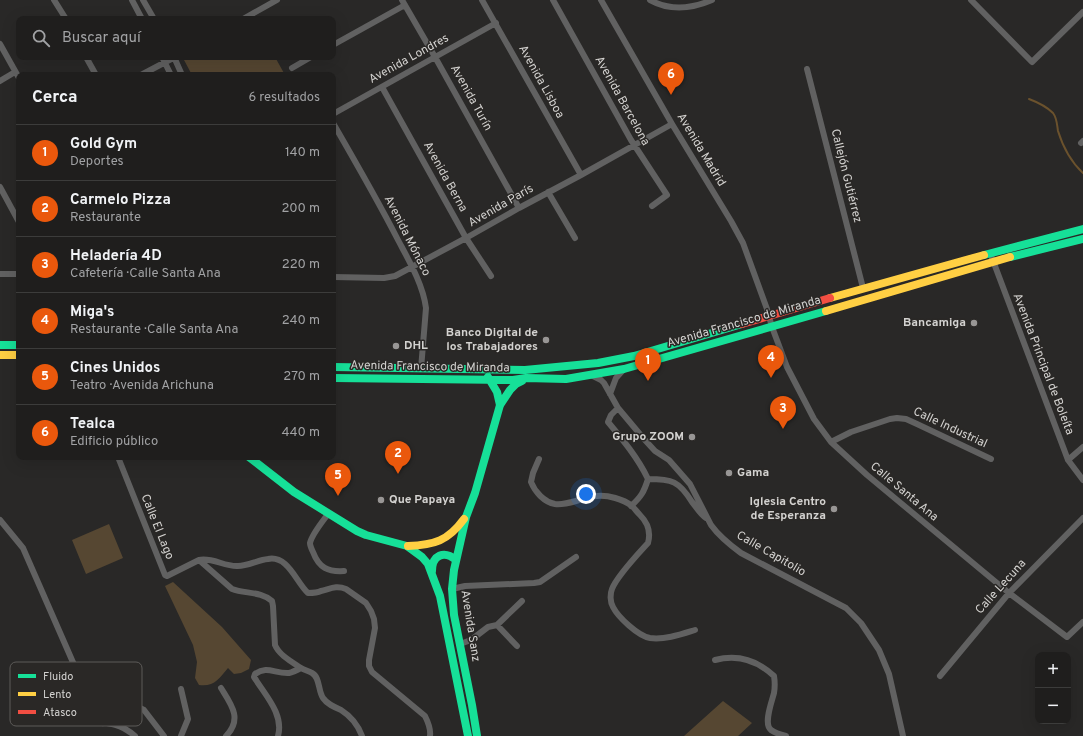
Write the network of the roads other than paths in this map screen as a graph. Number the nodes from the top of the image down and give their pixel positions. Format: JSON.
{"nodes":[{"id":1,"x":54,"y":0,"type":"edge"},
{"id":2,"x":132,"y":0,"type":"edge"},
{"id":3,"x":144,"y":0,"type":"edge"},
{"id":4,"x":277,"y":0,"type":"edge"},
{"id":5,"x":482,"y":0,"type":"edge"},
{"id":6,"x":553,"y":0,"type":"edge"},
{"id":7,"x":601,"y":0,"type":"edge"},
{"id":8,"x":650,"y":0,"type":"edge"},
{"id":9,"x":712,"y":0,"type":"edge"},
{"id":10,"x":970,"y":0,"type":"edge"},
{"id":11,"x":403,"y":2,"type":"edge"},
{"id":12,"x":1083,"y":12,"type":"edge"},
{"id":13,"x":64,"y":16,"type":"edge"},
{"id":14,"x":140,"y":16,"type":"edge"},
{"id":15,"x":152,"y":16,"type":"edge"},
{"id":16,"x":248,"y":16,"type":"edge"},
{"id":17,"x":496,"y":23,"type":"junction"},
{"id":18,"x":336,"y":43,"type":"edge"},
{"id":19,"x":0,"y":44,"type":"edge"},
{"id":20,"x":435,"y":57,"type":"junction"},
{"id":21,"x":88,"y":60,"type":"edge"},
{"id":22,"x":164,"y":60,"type":"edge"},
{"id":23,"x":175,"y":60,"type":"edge"},
{"id":24,"x":306,"y":60,"type":"edge"},
{"id":25,"x":292,"y":68,"type":"dead end"},
{"id":26,"x":807,"y":69,"type":"dead end"},
{"id":27,"x":15,"y":72,"type":"joint"},
{"id":28,"x":94,"y":72,"type":"edge"},
{"id":29,"x":146,"y":72,"type":"edge"},
{"id":30,"x":170,"y":72,"type":"edge"},
{"id":31,"x":181,"y":72,"type":"edge"},
{"id":32,"x":0,"y":81,"type":"edge"},
{"id":33,"x":382,"y":87,"type":"junction"},
{"id":34,"x":336,"y":112,"type":"edge"},
{"id":35,"x":672,"y":124,"type":"junction"},
{"id":36,"x":336,"y":128,"type":"edge"},
{"id":37,"x":634,"y":145,"type":"junction"},
{"id":38,"x":581,"y":175,"type":"junction"},
{"id":39,"x":0,"y":187,"type":"edge"},
{"id":40,"x":548,"y":192,"type":"junction"},
{"id":41,"x":652,"y":206,"type":"dead end"},
{"id":42,"x":519,"y":208,"type":"junction"},
{"id":43,"x":16,"y":216,"type":"edge"},
{"id":44,"x":1083,"y":229,"type":"edge"},
{"id":45,"x":466,"y":238,"type":"junction"},
{"id":46,"x":575,"y":238,"type":"dead end"},
{"id":47,"x":1083,"y":239,"type":"edge"},
{"id":48,"x":990,"y":253,"type":"junction"},
{"id":49,"x":993,"y":262,"type":"junction"},
{"id":50,"x":412,"y":267,"type":"junction"},
{"id":51,"x":0,"y":274,"type":"edge"},
{"id":52,"x":16,"y":274,"type":"edge"},
{"id":53,"x":336,"y":276,"type":"edge"},
{"id":54,"x":490,"y":276,"type":"dead end"},
{"id":55,"x":863,"y":288,"type":"junction"},
{"id":56,"x":769,"y":316,"type":"junction"},
{"id":57,"x":772,"y":327,"type":"junction"},
{"id":58,"x":0,"y":345,"type":"edge"},
{"id":59,"x":16,"y":345,"type":"edge"},
{"id":60,"x":0,"y":355,"type":"edge"},
{"id":61,"x":16,"y":355,"type":"edge"},
{"id":62,"x":336,"y":368,"type":"edge"},
{"id":63,"x":624,"y":368,"type":"junction"},
{"id":64,"x":420,"y":369,"type":"junction"},
{"id":65,"x":475,"y":370,"type":"junction"},
{"id":66,"x":591,"y":375,"type":"junction"},
{"id":67,"x":336,"y":378,"type":"edge"},
{"id":68,"x":526,"y":378,"type":"junction"},
{"id":69,"x":490,"y":380,"type":"junction"},
{"id":70,"x":610,"y":394,"type":"junction"},
{"id":71,"x":500,"y":405,"type":"junction"},
{"id":72,"x":618,"y":408,"type":"junction"},
{"id":73,"x":831,"y":442,"type":"junction"},
{"id":74,"x":1083,"y":447,"type":"edge"},
{"id":75,"x":539,"y":459,"type":"dead end"},
{"id":76,"x":992,"y":459,"type":"dead end"},
{"id":77,"x":119,"y":460,"type":"edge"},
{"id":78,"x":253,"y":460,"type":"edge"},
{"id":79,"x":1068,"y":460,"type":"junction"},
{"id":80,"x":648,"y":479,"type":"junction"},
{"id":81,"x":1083,"y":480,"type":"edge"},
{"id":82,"x":631,"y":506,"type":"junction"},
{"id":83,"x":328,"y":514,"type":"junction"},
{"id":84,"x":466,"y":517,"type":"junction"},
{"id":85,"x":1083,"y":518,"type":"edge"},
{"id":86,"x":709,"y":519,"type":"junction"},
{"id":87,"x":0,"y":520,"type":"edge"},
{"id":88,"x":407,"y":546,"type":"junction"},
{"id":89,"x":576,"y":557,"type":"dead end"},
{"id":90,"x":199,"y":560,"type":"junction"},
{"id":91,"x":456,"y":560,"type":"junction"},
{"id":92,"x":344,"y":571,"type":"dead end"},
{"id":93,"x":432,"y":572,"type":"junction"},
{"id":94,"x":452,"y":589,"type":"junction"},
{"id":95,"x":1008,"y":593,"type":"junction"},
{"id":96,"x":522,"y":601,"type":"dead end"},
{"id":97,"x":1083,"y":622,"type":"edge"},
{"id":98,"x":497,"y":625,"type":"junction"},
{"id":99,"x":696,"y":630,"type":"dead end"},
{"id":100,"x":460,"y":644,"type":"junction"},
{"id":101,"x":517,"y":646,"type":"dead end"},
{"id":102,"x":715,"y":660,"type":"dead end"},
{"id":103,"x":73,"y":662,"type":"edge"},
{"id":104,"x":300,"y":668,"type":"junction"},
{"id":105,"x":940,"y":676,"type":"dead end"},
{"id":106,"x":221,"y":688,"type":"dead end"},
{"id":107,"x":181,"y":689,"type":"dead end"},
{"id":108,"x":142,"y":709,"type":"edge"},
{"id":109,"x":120,"y":726,"type":"edge"},
{"id":110,"x":135,"y":736,"type":"edge"},
{"id":111,"x":164,"y":736,"type":"edge"},
{"id":112,"x":181,"y":736,"type":"edge"},
{"id":113,"x":226,"y":736,"type":"edge"},
{"id":114,"x":278,"y":736,"type":"edge"},
{"id":115,"x":362,"y":736,"type":"edge"},
{"id":116,"x":430,"y":736,"type":"edge"},
{"id":117,"x":468,"y":736,"type":"edge"},
{"id":118,"x":477,"y":736,"type":"edge"},
{"id":119,"x":786,"y":736,"type":"edge"},
{"id":120,"x":903,"y":736,"type":"edge"}],
"edges":[{"from":1,"to":13,"type":"street"},
{"from":2,"to":14,"type":"street"},
{"from":3,"to":15,"type":"street"},
{"from":4,"to":16,"type":"street"},
{"from":5,"to":17,"type":"street","name":"Avenida Lisboa"},
{"from":6,"to":37,"type":"street","name":"Avenida Barcelona"},
{"from":7,"to":35,"type":"street","name":"Avenida Madrid"},
{"from":8,"to":9,"type":"street"},
{"from":10,"to":12,"type":"street"},
{"from":11,"to":18,"type":"street"},
{"from":11,"to":20,"type":"street","name":"Avenida Turín"},
{"from":17,"to":20,"type":"street","name":"Avenida Londres"},
{"from":17,"to":38,"type":"street","name":"Avenida Lisboa"},
{"from":19,"to":27,"type":"street"},
{"from":20,"to":33,"type":"street","name":"Avenida Londres"},
{"from":20,"to":42,"type":"street","name":"Avenida Turín"},
{"from":21,"to":28,"type":"street"},
{"from":22,"to":29,"type":"street"},
{"from":22,"to":30,"type":"street"},
{"from":23,"to":31,"type":"street"},
{"from":24,"to":25,"type":"street"},
{"from":26,"to":55,"type":"street","name":"Callejón Gutiérrez"},
{"from":27,"to":32,"type":"street"},
{"from":33,"to":34,"type":"street","name":"Avenida Londres"},
{"from":33,"to":45,"type":"street","name":"Avenida Berna"},
{"from":35,"to":37,"type":"street","name":"Avenida París"},
{"from":35,"to":56,"type":"street","name":"Avenida Madrid"},
{"from":36,"to":50,"type":"street","name":"Avenida Mónaco"},
{"from":37,"to":38,"type":"street","name":"Avenida París"},
{"from":37,"to":41,"type":"street","name":"Avenida Barcelona"},
{"from":38,"to":40,"type":"street","name":"Avenida París"},
{"from":39,"to":43,"type":"street"},
{"from":40,"to":42,"type":"street","name":"Avenida París"},
{"from":40,"to":46,"type":"street"},
{"from":42,"to":45,"type":"street","name":"Avenida París"},
{"from":44,"to":48,"type":"main road","name":"Avenida Francisco de Miranda"},
{"from":45,"to":50,"type":"street","name":"Avenida París"},
{"from":45,"to":54,"type":"street","name":"Avenida Berna"},
{"from":47,"to":49,"type":"main road","name":"Avenida Francisco de Miranda"},
{"from":48,"to":49,"type":"street","name":"Avenida Principal de Boleíta"},
{"from":48,"to":55,"type":"main road","name":"Avenida Francisco de Miranda"},
{"from":49,"to":57,"type":"main road","name":"Avenida Francisco de Miranda"},
{"from":49,"to":79,"type":"street","name":"Avenida Principal de Boleíta"},
{"from":50,"to":53,"type":"street","name":"Avenida París"},
{"from":50,"to":64,"type":"street","name":"Avenida Mónaco"},
{"from":51,"to":52,"type":"street"},
{"from":55,"to":56,"type":"main road","name":"Avenida Francisco de Miranda"},
{"from":56,"to":57,"type":"street","name":"Avenida Madrid"},
{"from":56,"to":65,"type":"main road","name":"Avenida Francisco de Miranda"},
{"from":57,"to":63,"type":"main road","name":"Avenida Francisco de Miranda"},
{"from":57,"to":73,"type":"street","name":"Calle Santa Ana"},
{"from":58,"to":59,"type":"main road"},
{"from":60,"to":61,"type":"main road"},
{"from":62,"to":64,"type":"main road","name":"Avenida Francisco de Miranda"},
{"from":63,"to":66,"type":"main road","name":"Avenida Francisco de Miranda"},
{"from":63,"to":70,"type":"street"},
{"from":64,"to":65,"type":"main road","name":"Avenida Francisco de Miranda"},
{"from":65,"to":69,"type":"main road"},
{"from":66,"to":68,"type":"main road","name":"Avenida Francisco de Miranda"},
{"from":66,"to":70,"type":"street","name":"Calle Capitolio"},
{"from":67,"to":69,"type":"main road","name":"Avenida Francisco de Miranda"},
{"from":68,"to":69,"type":"main road","name":"Avenida Francisco de Miranda"},
{"from":68,"to":71,"type":"main road","name":"Avenida Sanz"},
{"from":69,"to":71,"type":"main road"},
{"from":70,"to":72,"type":"street","name":"Calle Capitolio"},
{"from":71,"to":84,"type":"main road","name":"Avenida Sanz"},
{"from":72,"to":80,"type":"street"},
{"from":72,"to":86,"type":"street","name":"Calle Capitolio"},
{"from":73,"to":76,"type":"street","name":"Calle Industrial"},
{"from":73,"to":95,"type":"street","name":"Calle Santa Ana"},
{"from":74,"to":79,"type":"street"},
{"from":75,"to":82,"type":"street"},
{"from":77,"to":90,"type":"street","name":"Calle El Lago"},
{"from":78,"to":83,"type":"main road"},
{"from":79,"to":81,"type":"street","name":"Avenida Principal de Boleíta"},
{"from":80,"to":82,"type":"street"},
{"from":80,"to":86,"type":"street"},
{"from":82,"to":99,"type":"street"},
{"from":83,"to":88,"type":"main road"},
{"from":83,"to":92,"type":"street"},
{"from":84,"to":88,"type":"main road"},
{"from":84,"to":91,"type":"main road","name":"Avenida Sanz"},
{"from":85,"to":95,"type":"street","name":"Calle Lecuna"},
{"from":86,"to":120,"type":"street","name":"Calle Capitolio"},
{"from":87,"to":103,"type":"street"},
{"from":88,"to":93,"type":"main road","name":"Avenida Sanz"},
{"from":89,"to":94,"type":"street"},
{"from":90,"to":104,"type":"street"},
{"from":90,"to":116,"type":"street"},
{"from":91,"to":93,"type":"main road"},
{"from":91,"to":94,"type":"main road","name":"Avenida Sanz"},
{"from":93,"to":117,"type":"main road","name":"Avenida Sanz"},
{"from":94,"to":100,"type":"main road","name":"Avenida Sanz"},
{"from":95,"to":97,"type":"street","name":"Calle Santa Ana"},
{"from":95,"to":105,"type":"street","name":"Calle Lecuna"},
{"from":96,"to":98,"type":"street"},
{"from":98,"to":100,"type":"street"},
{"from":98,"to":101,"type":"street"},
{"from":100,"to":118,"type":"main road","name":"Avenida Sanz"},
{"from":102,"to":119,"type":"street"},
{"from":104,"to":114,"type":"street"},
{"from":104,"to":115,"type":"street"},
{"from":106,"to":113,"type":"street"},
{"from":107,"to":112,"type":"street"},
{"from":108,"to":111,"type":"street"},
{"from":109,"to":110,"type":"street"}]}
